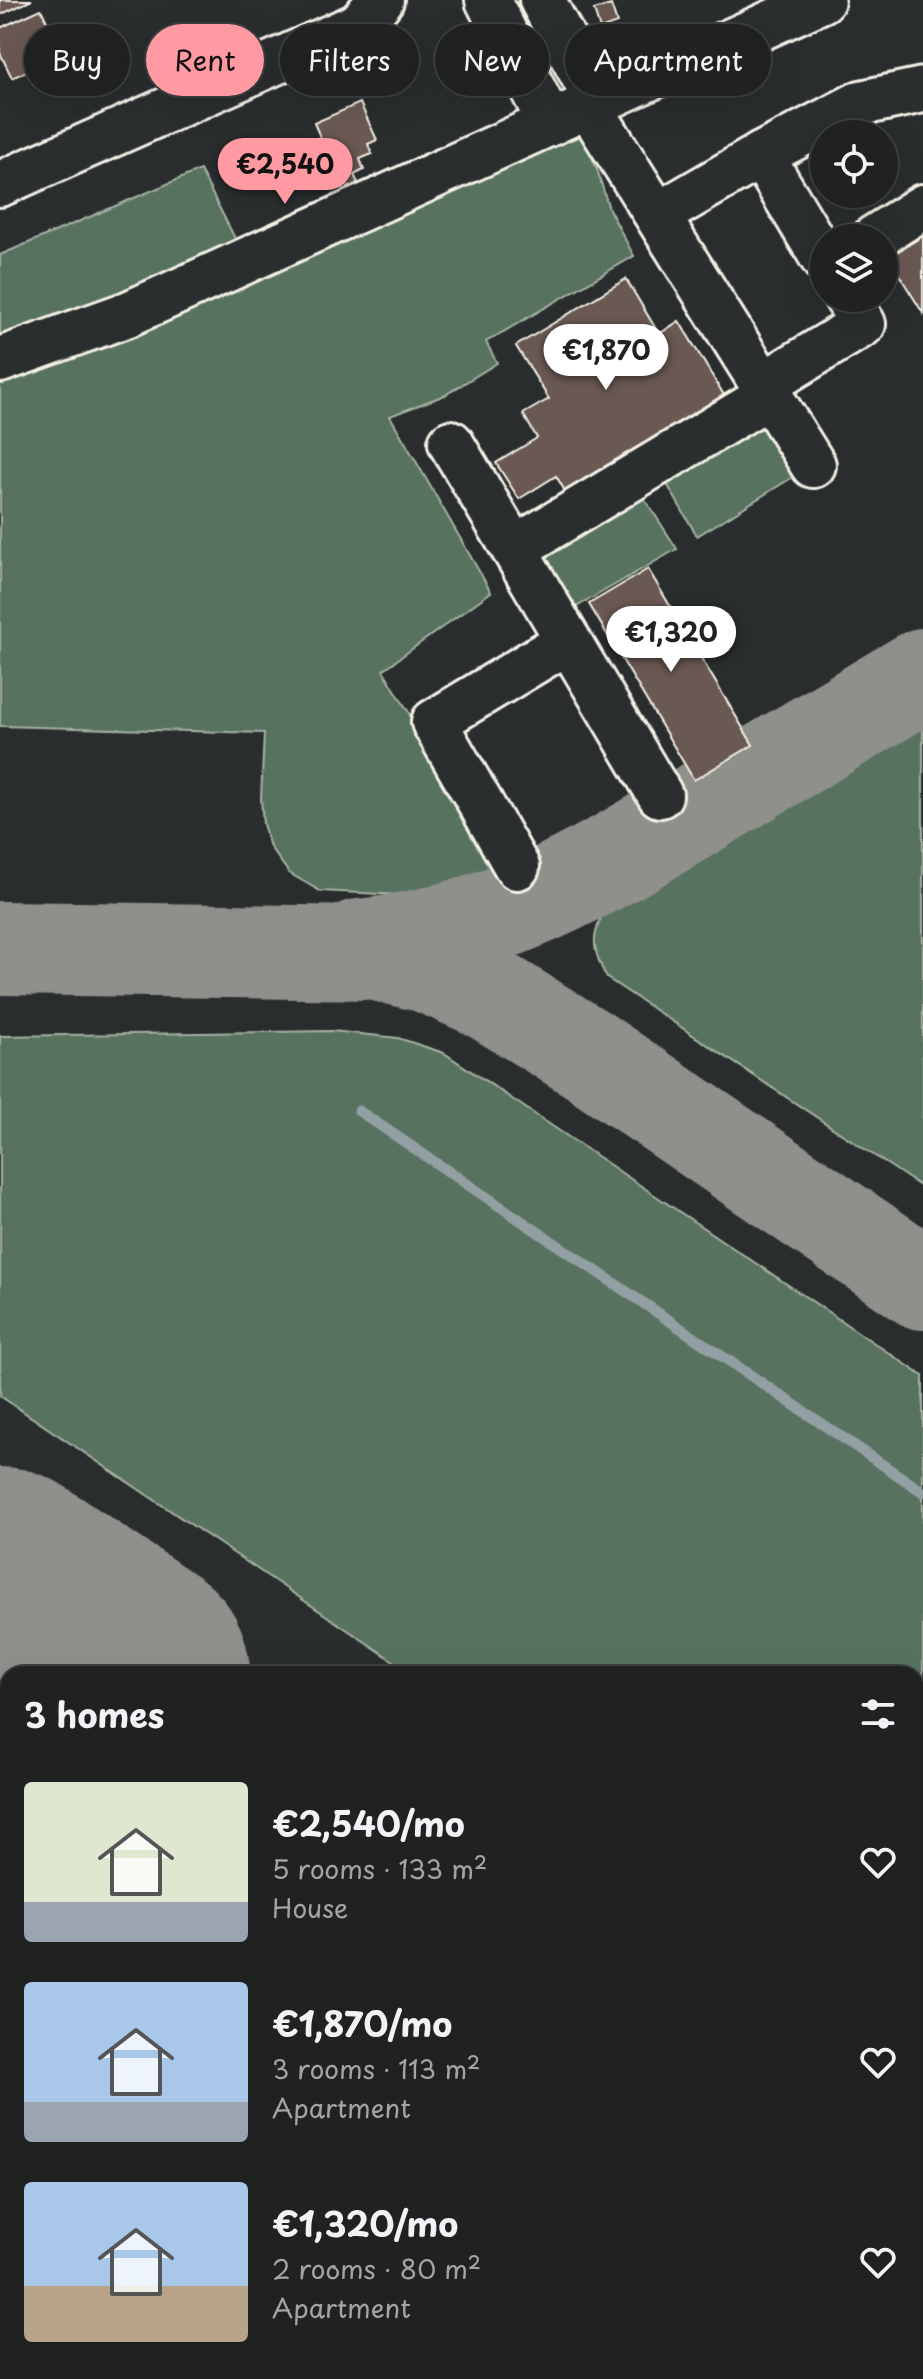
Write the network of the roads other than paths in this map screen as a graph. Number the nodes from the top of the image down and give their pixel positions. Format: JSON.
{"nodes":[{"id":1,"x":381,"y":0,"type":"edge"},
{"id":2,"x":488,"y":0,"type":"edge"},
{"id":3,"x":542,"y":0,"type":"edge"},
{"id":4,"x":822,"y":0,"type":"edge"},
{"id":5,"x":923,"y":90,"type":"edge"},
{"id":6,"x":578,"y":110,"type":"junction"},
{"id":7,"x":761,"y":155,"type":"junction"},
{"id":8,"x":0,"y":184,"type":"edge"},
{"id":9,"x":923,"y":207,"type":"edge"},
{"id":10,"x":658,"y":215,"type":"junction"},
{"id":11,"x":896,"y":224,"type":"edge"},
{"id":12,"x":810,"y":237,"type":"edge"},
{"id":13,"x":856,"y":312,"type":"edge"},
{"id":14,"x":0,"y":360,"type":"edge"},
{"id":15,"x":766,"y":390,"type":"junction"},
{"id":16,"x":451,"y":443,"type":"dead end"},
{"id":17,"x":813,"y":465,"type":"dead end"},
{"id":18,"x":514,"y":549,"type":"junction"},
{"id":19,"x":568,"y":641,"type":"junction"},
{"id":20,"x":660,"y":795,"type":"dead end"},
{"id":21,"x":517,"y":867,"type":"dead end"}],
"edges":[{"from":1,"to":8,"type":"street"},
{"from":2,"to":6,"type":"street"},
{"from":3,"to":6,"type":"street"},
{"from":4,"to":6,"type":"street"},
{"from":5,"to":7,"type":"street"},
{"from":6,"to":10,"type":"street"},
{"from":6,"to":14,"type":"street"},
{"from":7,"to":10,"type":"street"},
{"from":7,"to":12,"type":"street"},
{"from":9,"to":11,"type":"street"},
{"from":10,"to":15,"type":"street"},
{"from":13,"to":15,"type":"street"},
{"from":15,"to":17,"type":"street"},
{"from":15,"to":18,"type":"street"},
{"from":16,"to":18,"type":"street"},
{"from":18,"to":19,"type":"street"},
{"from":19,"to":20,"type":"street"},
{"from":19,"to":21,"type":"street"}]}
